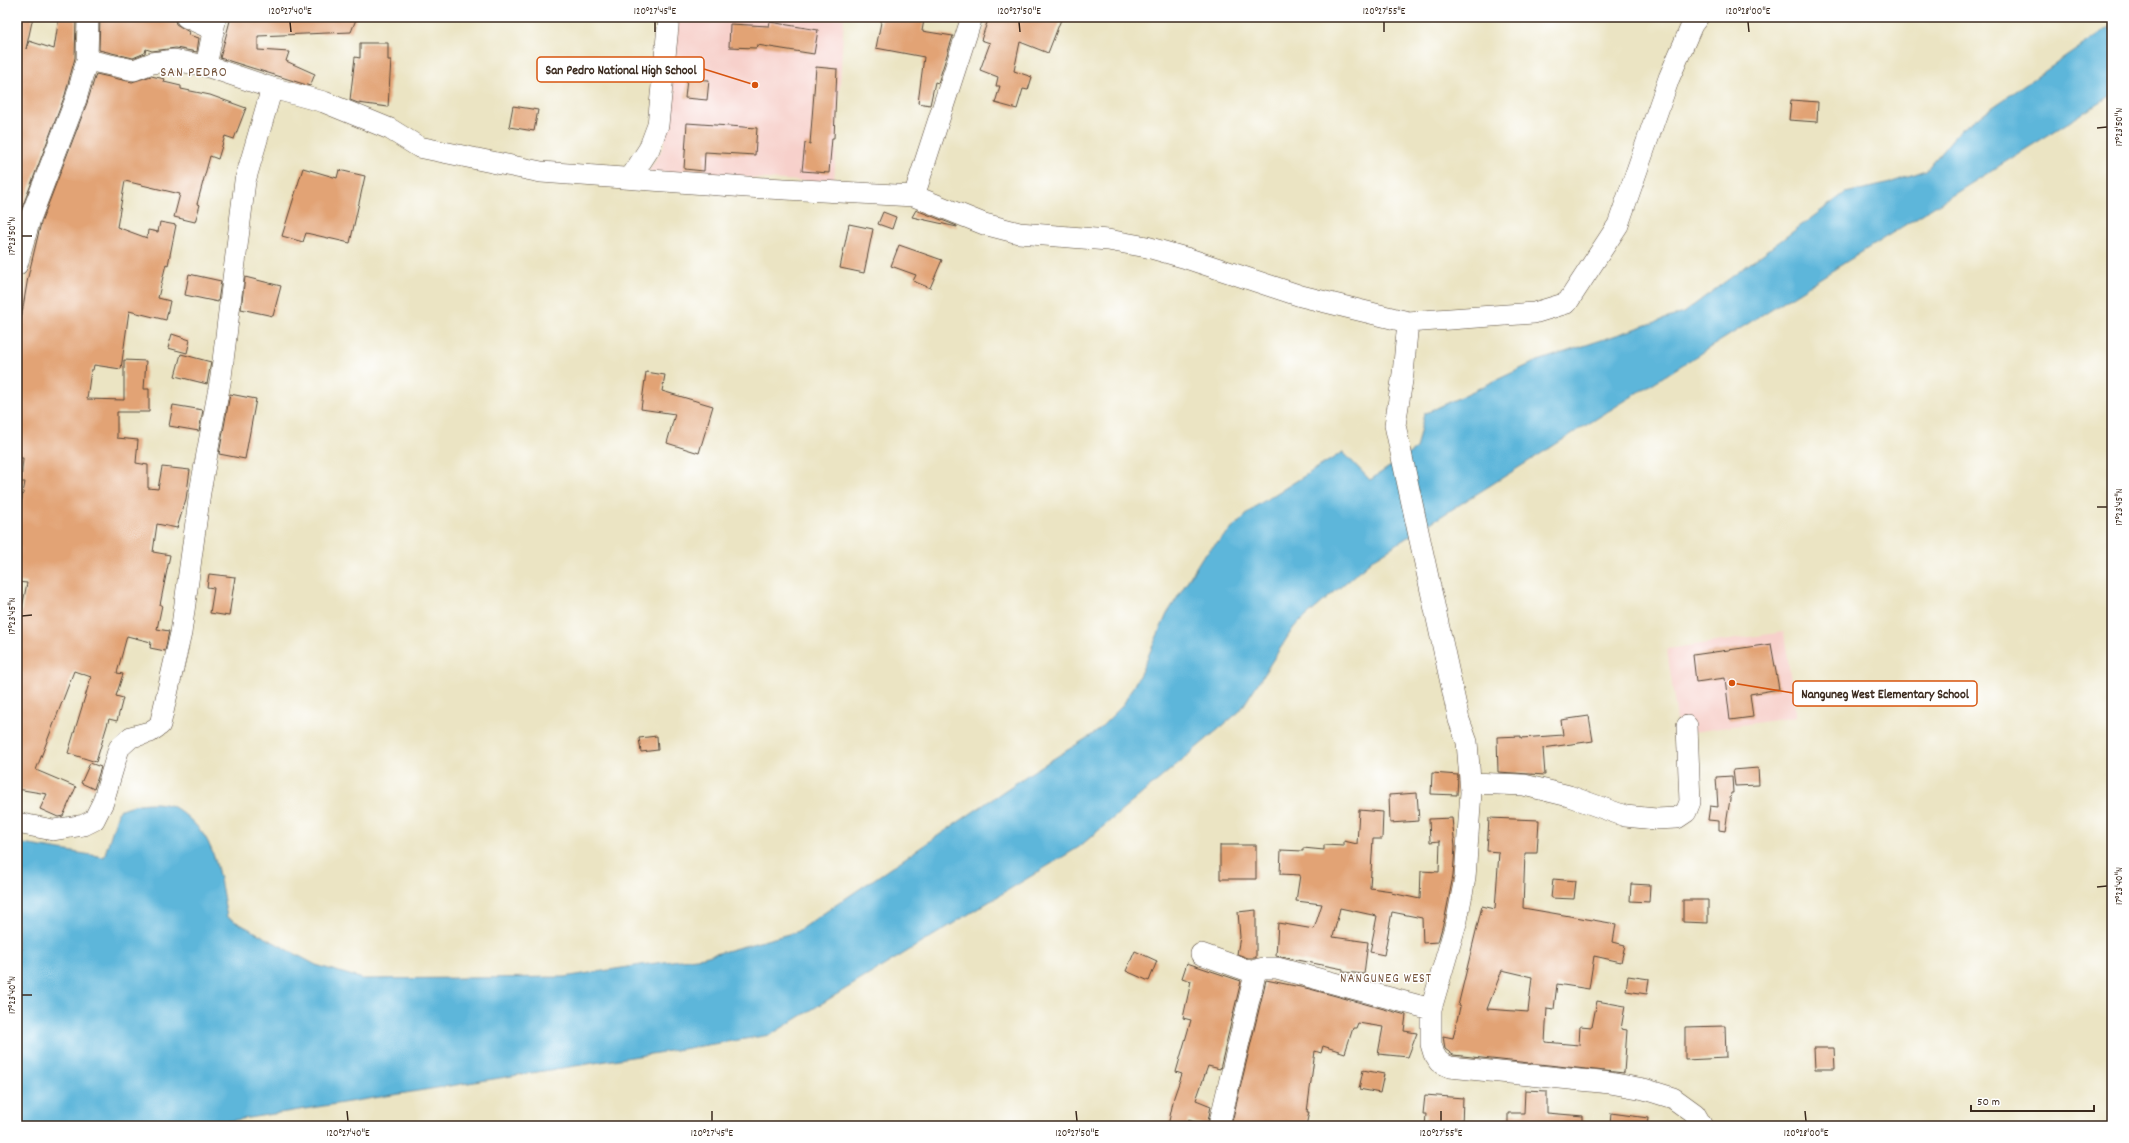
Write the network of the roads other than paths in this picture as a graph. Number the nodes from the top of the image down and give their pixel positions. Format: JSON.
{"nodes":[{"id":1,"x":88,"y":17,"type":"edge"},
{"id":2,"x":186,"y":17,"type":"edge"},
{"id":3,"x":669,"y":17,"type":"edge"},
{"id":4,"x":972,"y":17,"type":"edge"},
{"id":5,"x":1698,"y":17,"type":"edge"},
{"id":6,"x":215,"y":23,"type":"edge"},
{"id":7,"x":87,"y":60,"type":"junction"},
{"id":8,"x":206,"y":66,"type":"junction"},
{"id":9,"x":272,"y":88,"type":"junction"},
{"id":10,"x":631,"y":177,"type":"junction"},
{"id":11,"x":914,"y":196,"type":"junction"},
{"id":12,"x":17,"y":265,"type":"edge"},
{"id":13,"x":1408,"y":322,"type":"junction"},
{"id":14,"x":1687,"y":726,"type":"dead end"},
{"id":15,"x":1470,"y":783,"type":"junction"},
{"id":16,"x":17,"y":823,"type":"edge"},
{"id":17,"x":1201,"y":954,"type":"dead end"},
{"id":18,"x":1255,"y":973,"type":"junction"},
{"id":19,"x":1431,"y":1009,"type":"junction"},
{"id":20,"x":1219,"y":1126,"type":"edge"},
{"id":21,"x":1702,"y":1126,"type":"edge"}],
"edges":[{"from":1,"to":7,"type":"street"},
{"from":2,"to":6,"type":"street"},
{"from":3,"to":10,"type":"street"},
{"from":4,"to":11,"type":"street"},
{"from":5,"to":13,"type":"street"},
{"from":6,"to":8,"type":"street"},
{"from":7,"to":8,"type":"street"},
{"from":7,"to":12,"type":"street"},
{"from":8,"to":9,"type":"street"},
{"from":9,"to":10,"type":"street"},
{"from":9,"to":16,"type":"street"},
{"from":10,"to":11,"type":"street"},
{"from":11,"to":13,"type":"street"},
{"from":13,"to":15,"type":"street"},
{"from":14,"to":15,"type":"street"},
{"from":15,"to":19,"type":"street"},
{"from":17,"to":18,"type":"street"},
{"from":18,"to":19,"type":"street"},
{"from":18,"to":20,"type":"street"},
{"from":19,"to":21,"type":"street"}]}
